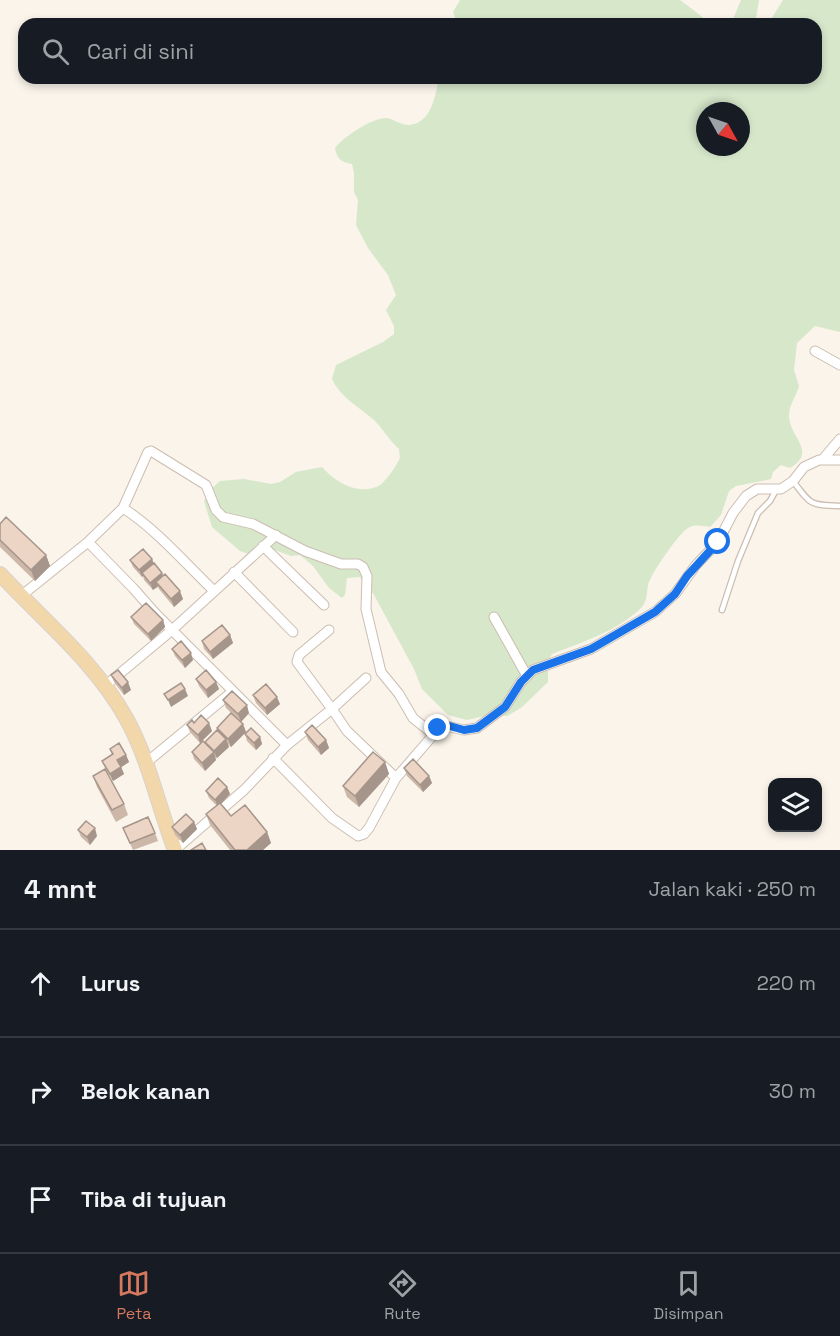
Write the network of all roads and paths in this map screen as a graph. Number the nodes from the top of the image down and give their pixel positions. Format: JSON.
{"nodes":[{"id":1,"x":815,"y":351,"type":"dead end"},
{"id":2,"x":840,"y":365,"type":"edge"},
{"id":3,"x":840,"y":439,"type":"edge"},
{"id":4,"x":823,"y":459,"type":"junction"},
{"id":5,"x":840,"y":460,"type":"edge"},
{"id":6,"x":793,"y":481,"type":"junction"},
{"id":7,"x":776,"y":490,"type":"junction"},
{"id":8,"x":839,"y":506,"type":"edge"},
{"id":9,"x":123,"y":507,"type":"junction"},
{"id":10,"x":276,"y":535,"type":"junction"},
{"id":11,"x":88,"y":542,"type":"junction"},
{"id":12,"x":263,"y":546,"type":"junction"},
{"id":13,"x":234,"y":572,"type":"junction"},
{"id":14,"x":0,"y":574,"type":"edge"},
{"id":15,"x":214,"y":591,"type":"junction"},
{"id":16,"x":21,"y":596,"type":"junction"},
{"id":17,"x":324,"y":605,"type":"dead end"},
{"id":18,"x":722,"y":610,"type":"dead end"},
{"id":19,"x":494,"y":617,"type":"dead end"},
{"id":20,"x":172,"y":630,"type":"junction"},
{"id":21,"x":329,"y":630,"type":"dead end"},
{"id":22,"x":293,"y":632,"type":"dead end"},
{"id":23,"x":527,"y":676,"type":"junction"},
{"id":24,"x":366,"y":678,"type":"dead end"},
{"id":25,"x":105,"y":686,"type":"junction"},
{"id":26,"x":232,"y":692,"type":"junction"},
{"id":27,"x":332,"y":709,"type":"junction"},
{"id":28,"x":433,"y":734,"type":"junction"},
{"id":29,"x":287,"y":745,"type":"junction"},
{"id":30,"x":273,"y":758,"type":"junction"},
{"id":31,"x":147,"y":762,"type":"junction"},
{"id":32,"x":396,"y":778,"type":"junction"},
{"id":33,"x":175,"y":850,"type":"edge"}],
"edges":[{"from":1,"to":2,"type":"street"},
{"from":3,"to":4,"type":"street"},
{"from":4,"to":5,"type":"street"},
{"from":4,"to":6,"type":"street"},
{"from":6,"to":7,"type":"street"},
{"from":6,"to":8,"type":"lane"},
{"from":7,"to":18,"type":"lane"},
{"from":7,"to":23,"type":"street"},
{"from":9,"to":10,"type":"street"},
{"from":9,"to":11,"type":"street"},
{"from":9,"to":15,"type":"street"},
{"from":10,"to":12,"type":"street"},
{"from":10,"to":28,"type":"street"},
{"from":11,"to":16,"type":"street"},
{"from":11,"to":20,"type":"street"},
{"from":12,"to":13,"type":"street"},
{"from":12,"to":17,"type":"street"},
{"from":13,"to":15,"type":"street"},
{"from":13,"to":22,"type":"street"},
{"from":14,"to":16,"type":"main road"},
{"from":15,"to":20,"type":"street"},
{"from":16,"to":25,"type":"main road"},
{"from":19,"to":23,"type":"street"},
{"from":20,"to":25,"type":"street"},
{"from":20,"to":26,"type":"street"},
{"from":21,"to":27,"type":"street"},
{"from":23,"to":28,"type":"street"},
{"from":24,"to":27,"type":"street"},
{"from":25,"to":31,"type":"main road"},
{"from":26,"to":29,"type":"street"},
{"from":26,"to":31,"type":"street"},
{"from":27,"to":29,"type":"street"},
{"from":27,"to":32,"type":"street"},
{"from":28,"to":32,"type":"street"},
{"from":29,"to":30,"type":"street"},
{"from":30,"to":32,"type":"street"},
{"from":30,"to":33,"type":"street"},
{"from":31,"to":33,"type":"main road"}]}
